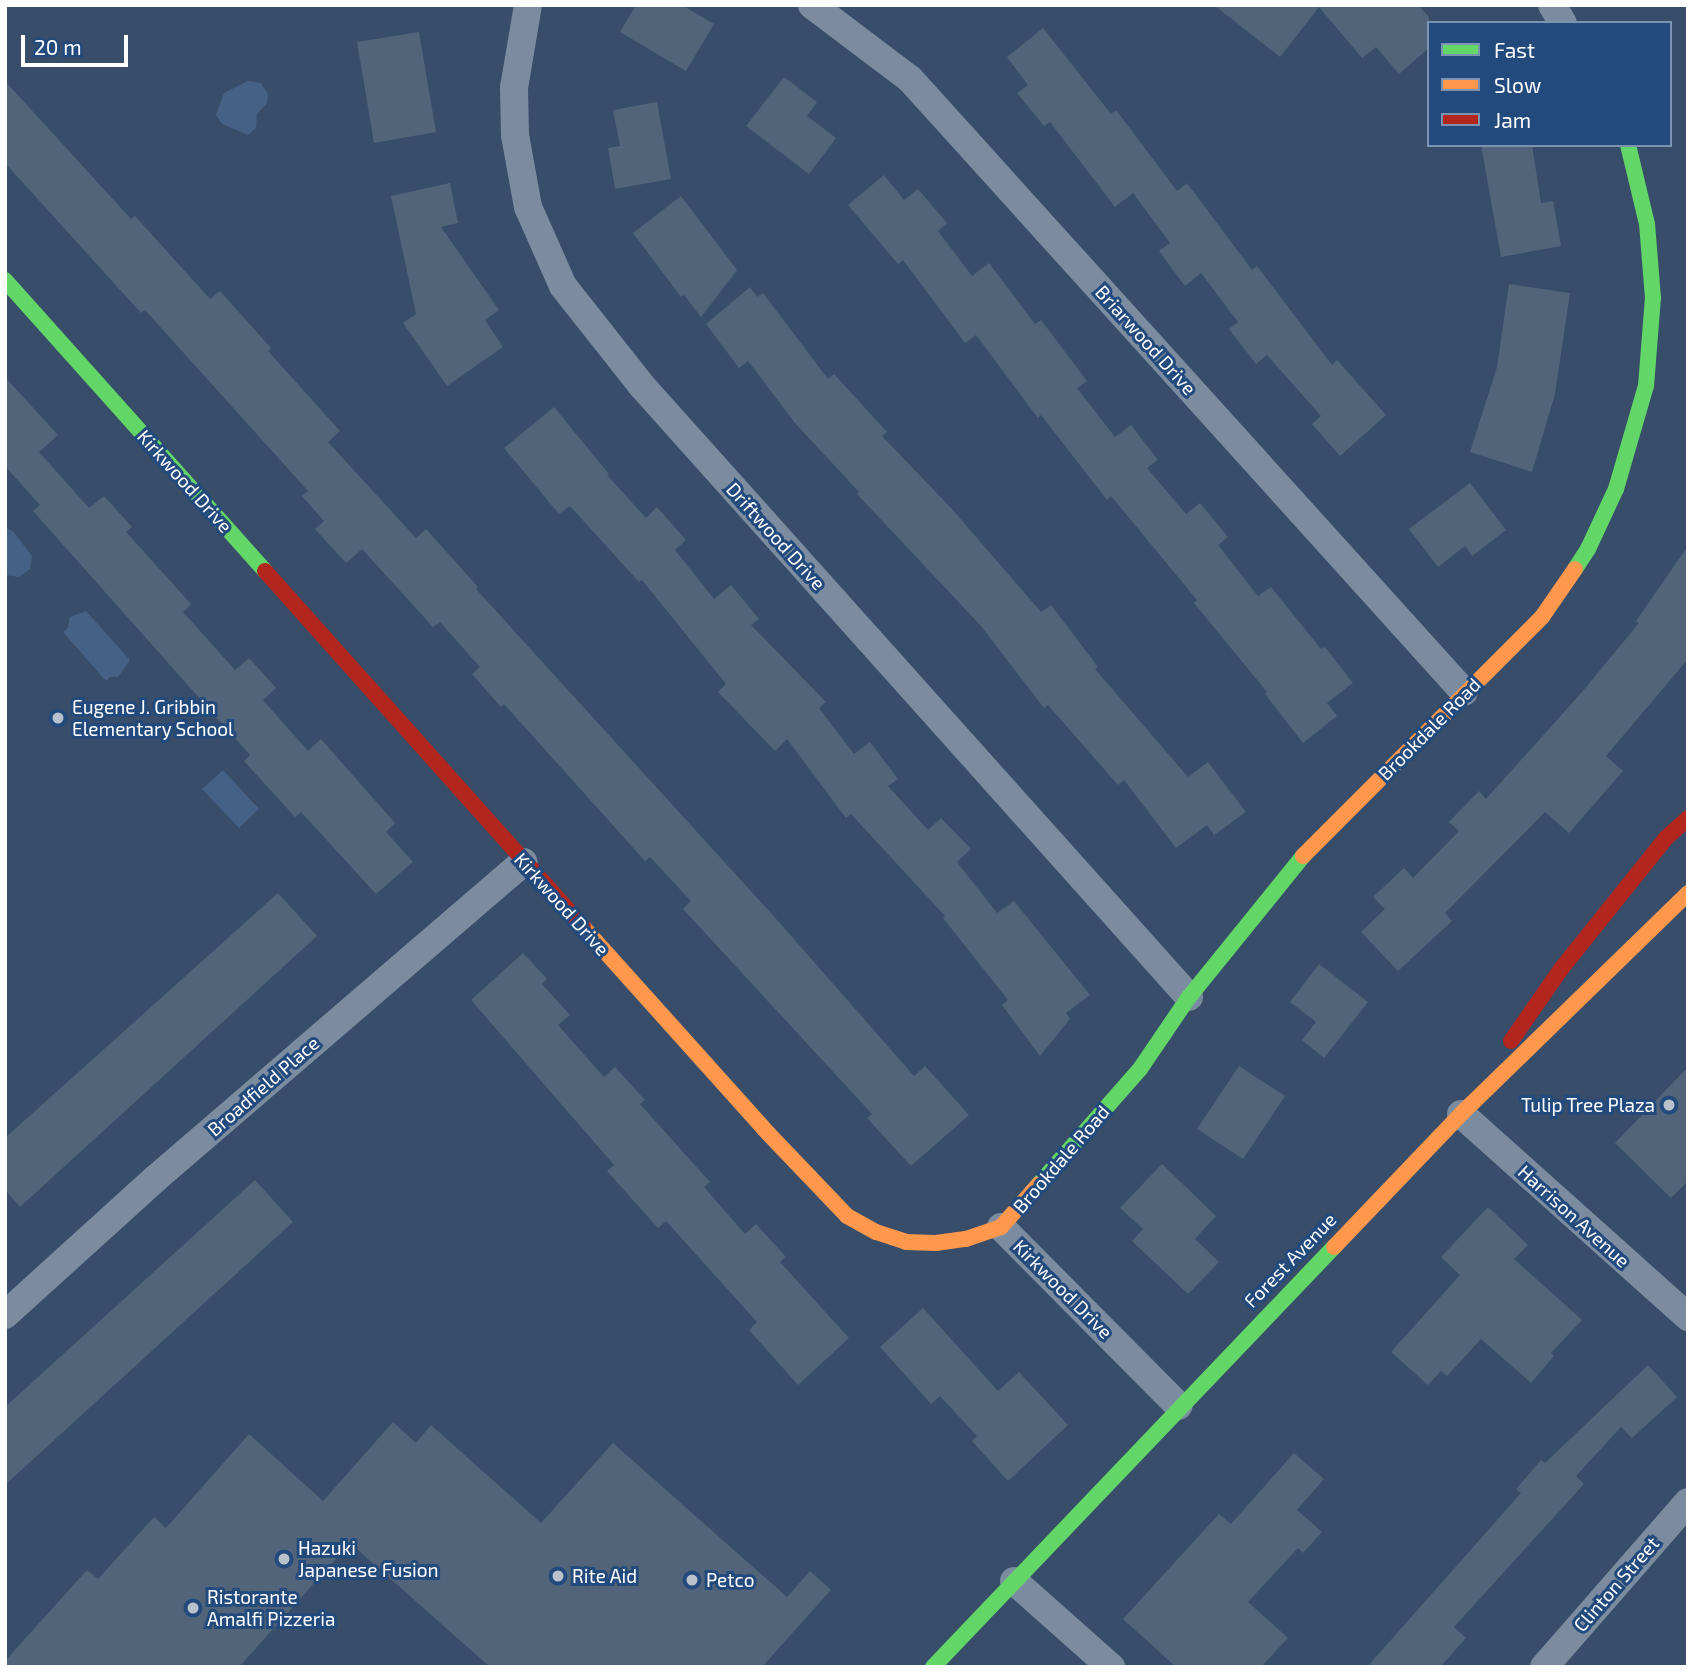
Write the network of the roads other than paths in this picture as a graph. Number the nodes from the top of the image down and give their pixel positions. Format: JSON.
{"nodes":[{"id":1,"x":528,"y":5,"type":"edge"},
{"id":2,"x":813,"y":5,"type":"edge"},
{"id":3,"x":1552,"y":5,"type":"edge"},
{"id":4,"x":1562,"y":21,"type":"edge"},
{"id":5,"x":1628,"y":147,"type":"edge"},
{"id":6,"x":5,"y":280,"type":"edge"},
{"id":7,"x":1464,"y":692,"type":"junction"},
{"id":8,"x":1688,"y":818,"type":"edge"},
{"id":9,"x":524,"y":862,"type":"junction"},
{"id":10,"x":1688,"y":893,"type":"edge"},
{"id":11,"x":1189,"y":997,"type":"junction"},
{"id":12,"x":1461,"y":1114,"type":"junction"},
{"id":13,"x":1001,"y":1227,"type":"junction"},
{"id":14,"x":5,"y":1315,"type":"edge"},
{"id":15,"x":1688,"y":1317,"type":"edge"},
{"id":16,"x":1179,"y":1406,"type":"junction"},
{"id":17,"x":1688,"y":1502,"type":"edge"},
{"id":18,"x":1014,"y":1581,"type":"junction"},
{"id":19,"x":933,"y":1667,"type":"edge"},
{"id":20,"x":1111,"y":1667,"type":"edge"},
{"id":21,"x":1544,"y":1667,"type":"edge"}],
"edges":[{"from":1,"to":11,"type":"street","name":"Driftwood Drive"},
{"from":2,"to":7,"type":"street","name":"Briarwood Drive"},
{"from":3,"to":4,"type":"street"},
{"from":5,"to":7,"type":"street","name":"Brookdale Road"},
{"from":6,"to":9,"type":"street","name":"Kirkwood Drive"},
{"from":7,"to":11,"type":"street","name":"Brookdale Road"},
{"from":8,"to":12,"type":"street"},
{"from":9,"to":13,"type":"street","name":"Kirkwood Drive"},
{"from":9,"to":14,"type":"street","name":"Broadfield Place"},
{"from":10,"to":12,"type":"street","name":"Forest Avenue"},
{"from":11,"to":13,"type":"street","name":"Brookdale Road"},
{"from":12,"to":15,"type":"street","name":"Harrison Avenue"},
{"from":12,"to":16,"type":"street","name":"Forest Avenue"},
{"from":13,"to":16,"type":"street","name":"Kirkwood Drive"},
{"from":16,"to":18,"type":"street","name":"Forest Avenue"},
{"from":17,"to":21,"type":"street","name":"Clinton Street"},
{"from":18,"to":19,"type":"street","name":"Forest Avenue"},
{"from":18,"to":20,"type":"street"}]}
